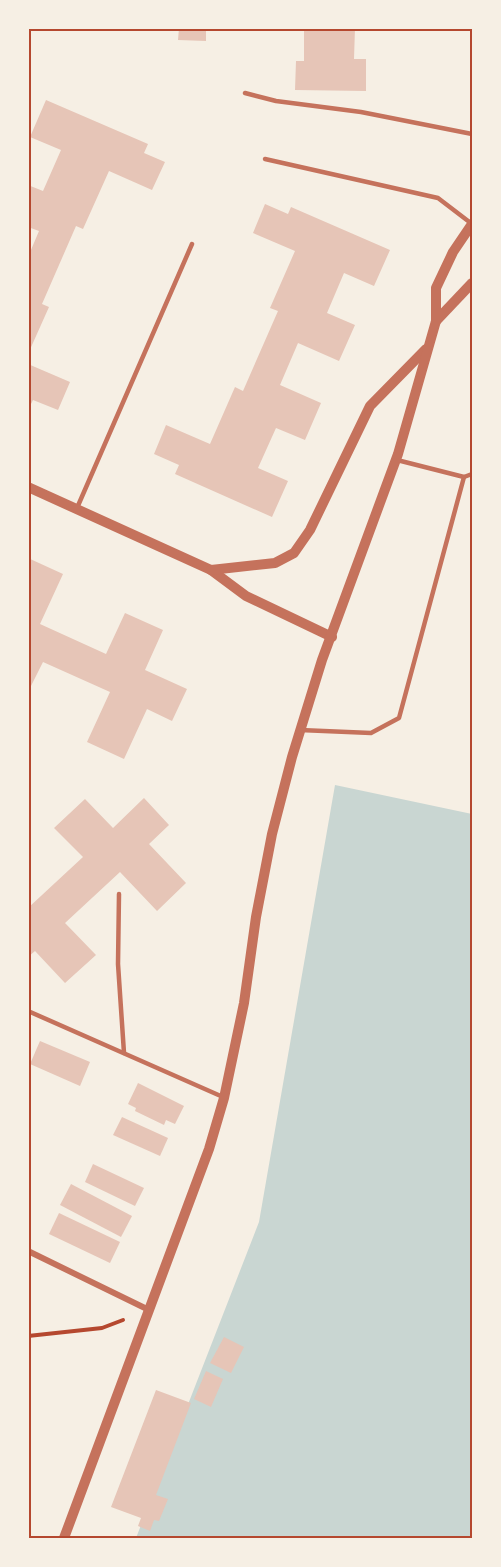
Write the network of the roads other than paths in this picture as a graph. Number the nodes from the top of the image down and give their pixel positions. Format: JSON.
{"nodes":[{"id":1,"x":245,"y":93,"type":"dead end"},
{"id":2,"x":472,"y":134,"type":"edge"},
{"id":3,"x":265,"y":159,"type":"dead end"},
{"id":4,"x":472,"y":224,"type":"edge"},
{"id":5,"x":192,"y":244,"type":"dead end"},
{"id":6,"x":472,"y":283,"type":"edge"},
{"id":7,"x":472,"y":293,"type":"edge"},
{"id":8,"x":453,"y":303,"type":"junction"},
{"id":9,"x":436,"y":321,"type":"junction"},
{"id":10,"x":429,"y":347,"type":"junction"},
{"id":11,"x":396,"y":459,"type":"junction"},
{"id":12,"x":472,"y":474,"type":"edge"},
{"id":13,"x":464,"y":477,"type":"junction"},
{"id":14,"x":28,"y":487,"type":"edge"},
{"id":15,"x":76,"y":509,"type":"junction"},
{"id":16,"x":211,"y":570,"type":"junction"},
{"id":17,"x":332,"y":637,"type":"junction"},
{"id":18,"x":300,"y":730,"type":"junction"},
{"id":19,"x":119,"y":894,"type":"dead end"},
{"id":20,"x":28,"y":1011,"type":"edge"},
{"id":21,"x":123,"y":1053,"type":"junction"},
{"id":22,"x":224,"y":1098,"type":"junction"},
{"id":23,"x":28,"y":1251,"type":"edge"},
{"id":24,"x":149,"y":1310,"type":"junction"},
{"id":25,"x":64,"y":1539,"type":"edge"}],
"edges":[{"from":1,"to":2,"type":"lane"},
{"from":3,"to":4,"type":"lane"},
{"from":4,"to":9,"type":"street"},
{"from":5,"to":15,"type":"lane"},
{"from":6,"to":8,"type":"street"},
{"from":7,"to":8,"type":"street"},
{"from":8,"to":9,"type":"street"},
{"from":9,"to":10,"type":"street"},
{"from":10,"to":11,"type":"street"},
{"from":10,"to":16,"type":"street"},
{"from":11,"to":13,"type":"lane"},
{"from":11,"to":17,"type":"street"},
{"from":12,"to":13,"type":"lane"},
{"from":13,"to":18,"type":"lane"},
{"from":14,"to":15,"type":"street"},
{"from":15,"to":16,"type":"street"},
{"from":16,"to":17,"type":"street"},
{"from":17,"to":18,"type":"street"},
{"from":18,"to":22,"type":"street"},
{"from":19,"to":21,"type":"lane"},
{"from":20,"to":21,"type":"lane"},
{"from":21,"to":22,"type":"lane"},
{"from":22,"to":24,"type":"street"},
{"from":23,"to":24,"type":"street"},
{"from":24,"to":25,"type":"street"}]}
